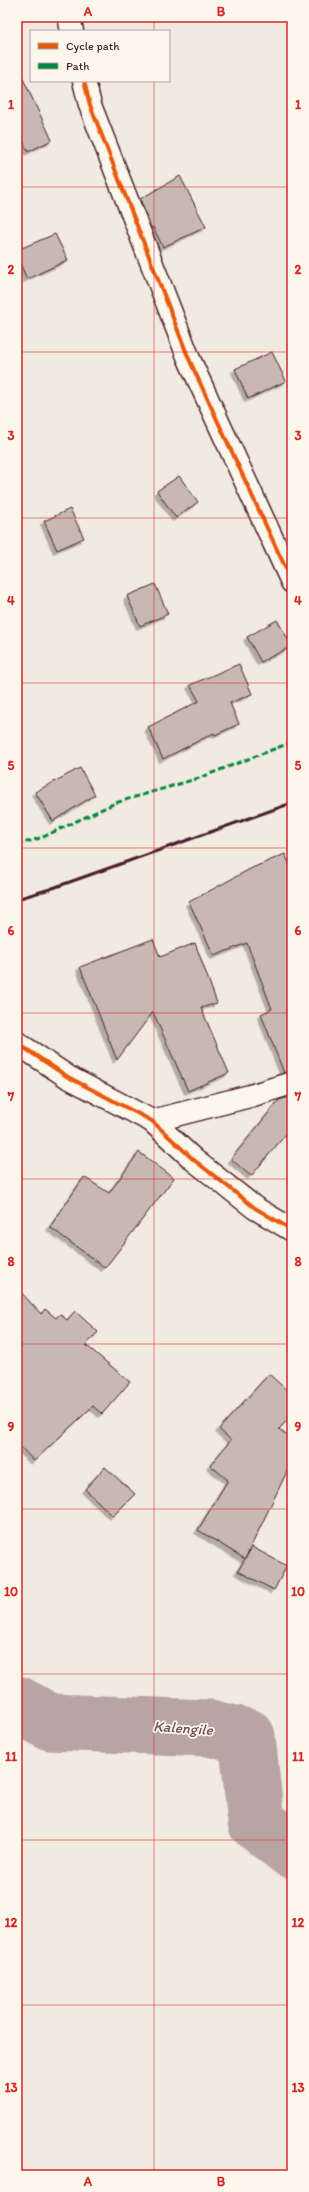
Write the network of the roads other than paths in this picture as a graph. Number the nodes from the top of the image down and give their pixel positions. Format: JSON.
{"nodes":[{"id":1,"x":69,"y":17,"type":"edge"},
{"id":2,"x":72,"y":30,"type":"edge"},
{"id":3,"x":84,"y":82,"type":"edge"},
{"id":4,"x":292,"y":582,"type":"edge"},
{"id":5,"x":17,"y":1042,"type":"edge"},
{"id":6,"x":292,"y":1083,"type":"edge"},
{"id":7,"x":152,"y":1121,"type":"junction"},
{"id":8,"x":292,"y":1230,"type":"edge"}],
"edges":[{"from":1,"to":2,"type":"street"},
{"from":3,"to":4,"type":"street"},
{"from":5,"to":7,"type":"street"},
{"from":6,"to":7,"type":"street"},
{"from":7,"to":8,"type":"street"}]}
